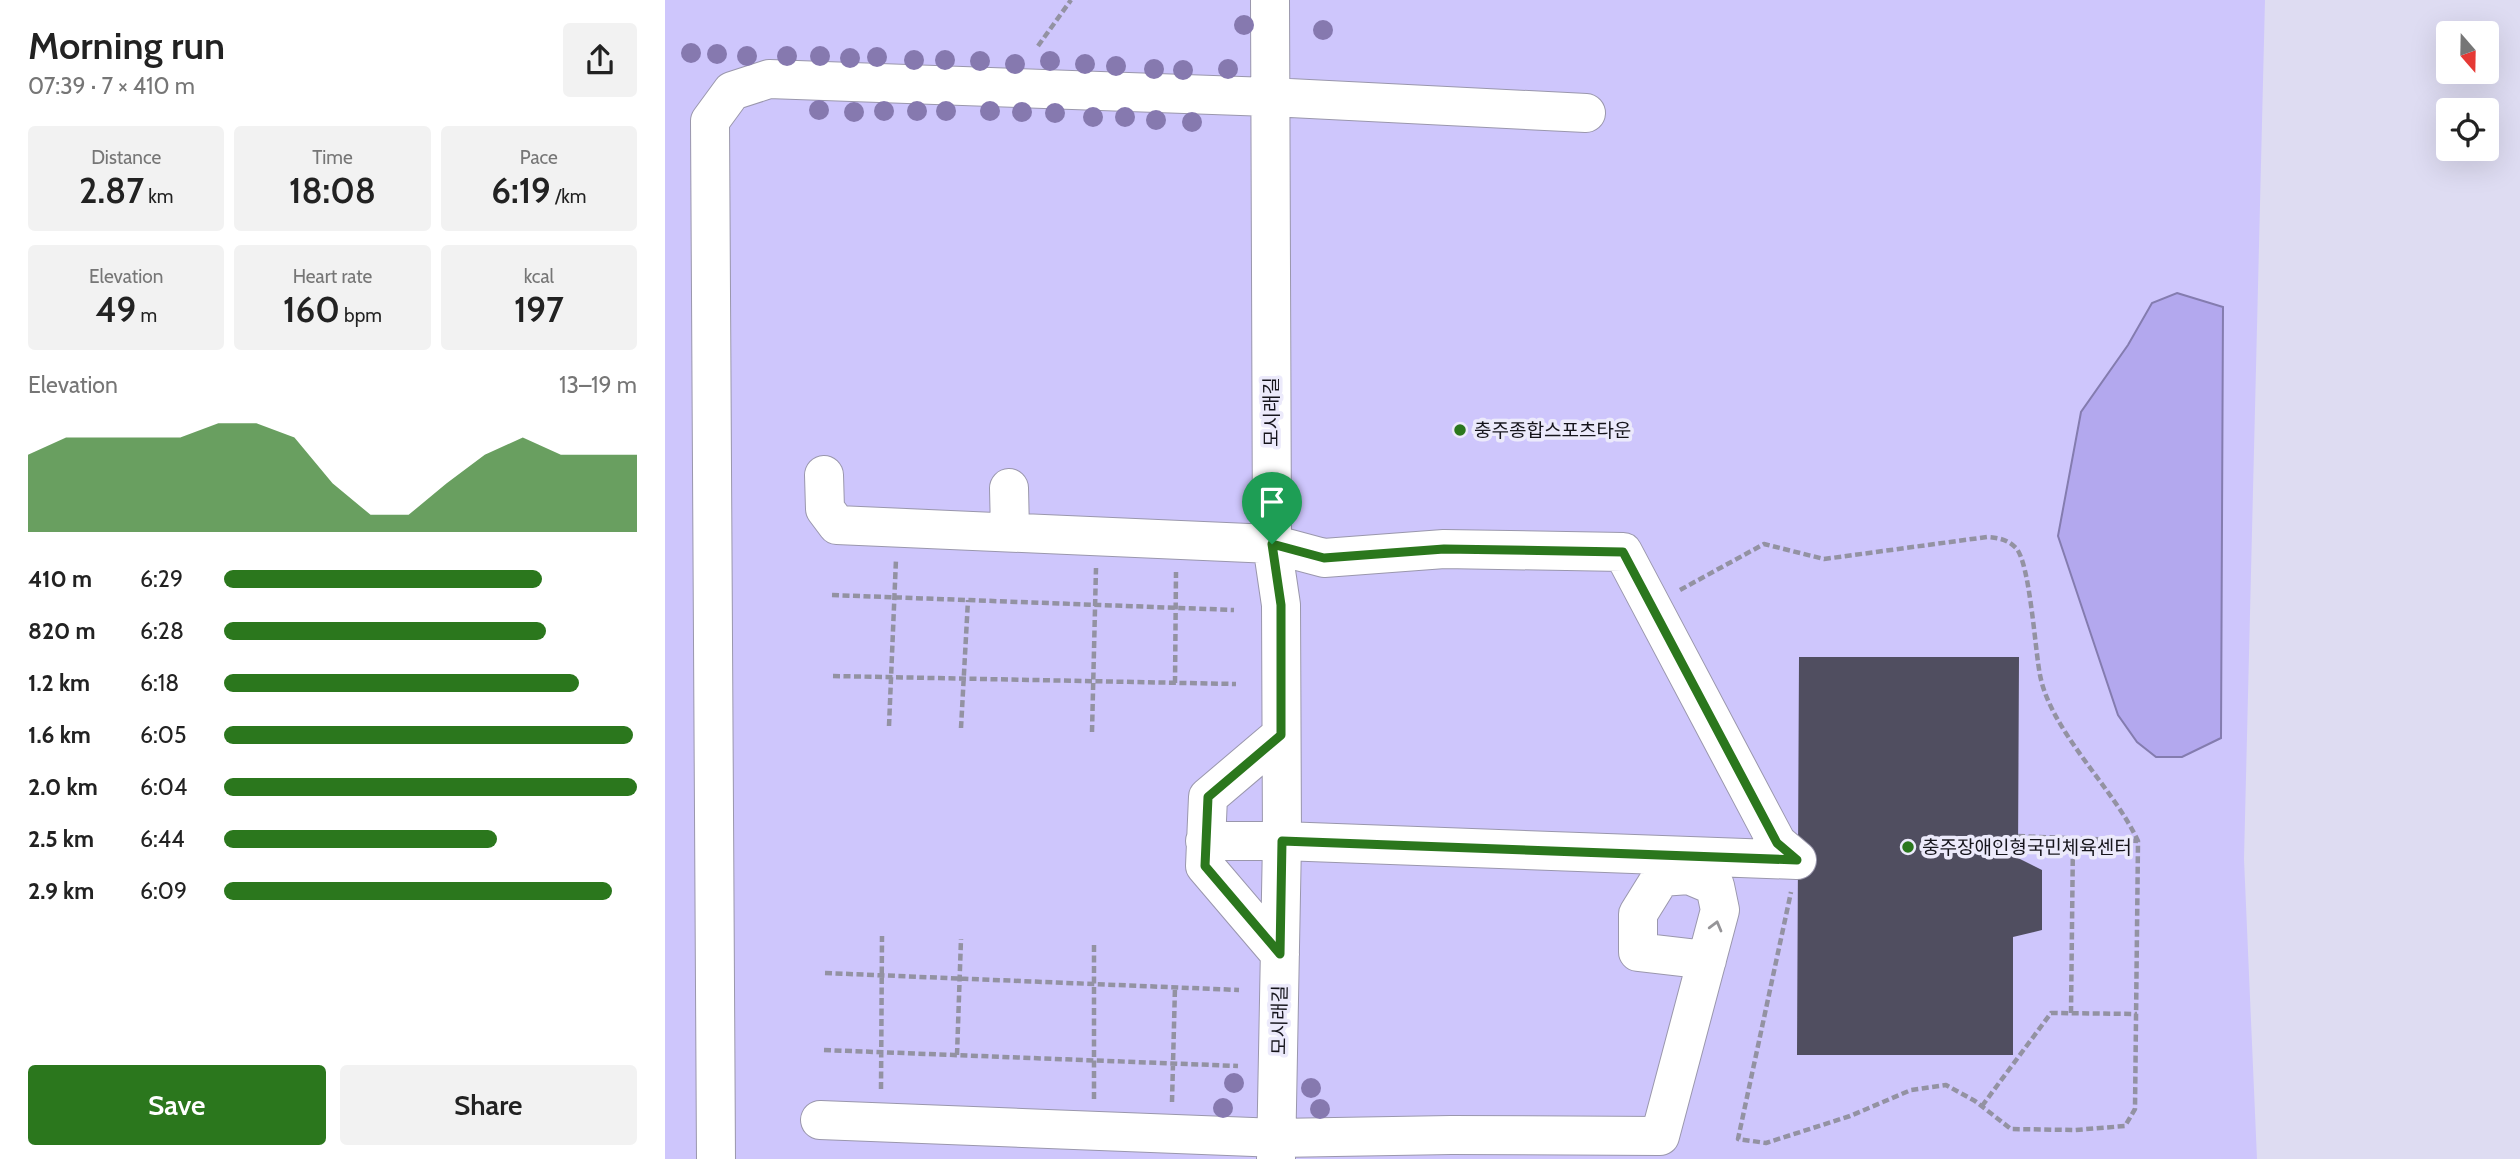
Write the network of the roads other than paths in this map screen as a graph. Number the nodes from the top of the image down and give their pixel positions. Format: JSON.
{"nodes":[{"id":1,"x":1270,"y":0,"type":"edge"},
{"id":2,"x":1269,"y":97,"type":"junction"},
{"id":3,"x":1586,"y":113,"type":"dead end"},
{"id":4,"x":824,"y":475,"type":"dead end"},
{"id":5,"x":1009,"y":488,"type":"dead end"},
{"id":6,"x":1010,"y":531,"type":"junction"},
{"id":7,"x":1272,"y":544,"type":"junction"},
{"id":8,"x":1281,"y":735,"type":"junction"},
{"id":9,"x":1205,"y":841,"type":"junction"},
{"id":10,"x":1282,"y":841,"type":"junction"},
{"id":11,"x":1280,"y":954,"type":"junction"},
{"id":12,"x":1703,"y":976,"type":"dead end"},
{"id":13,"x":820,"y":1120,"type":"dead end"},
{"id":14,"x":1010,"y":1143,"type":"edge"},
{"id":15,"x":1276,"y":1149,"type":"edge"},
{"id":16,"x":716,"y":1159,"type":"edge"}],
"edges":[{"from":1,"to":2,"type":"street","name":"모시래길"},
{"from":2,"to":3,"type":"street"},
{"from":2,"to":7,"type":"street","name":"모시래길"},
{"from":2,"to":16,"type":"street"},
{"from":4,"to":6,"type":"street"},
{"from":5,"to":6,"type":"street"},
{"from":6,"to":7,"type":"street"},
{"from":7,"to":8,"type":"street","name":"모시래길"},
{"from":7,"to":10,"type":"street"},
{"from":8,"to":9,"type":"street"},
{"from":8,"to":10,"type":"street","name":"모시래길"},
{"from":9,"to":10,"type":"street"},
{"from":9,"to":11,"type":"street"},
{"from":10,"to":11,"type":"street","name":"모시래길"},
{"from":11,"to":15,"type":"street","name":"모시래길"},
{"from":12,"to":15,"type":"street"},
{"from":13,"to":14,"type":"street"},
{"from":14,"to":15,"type":"street"}]}
